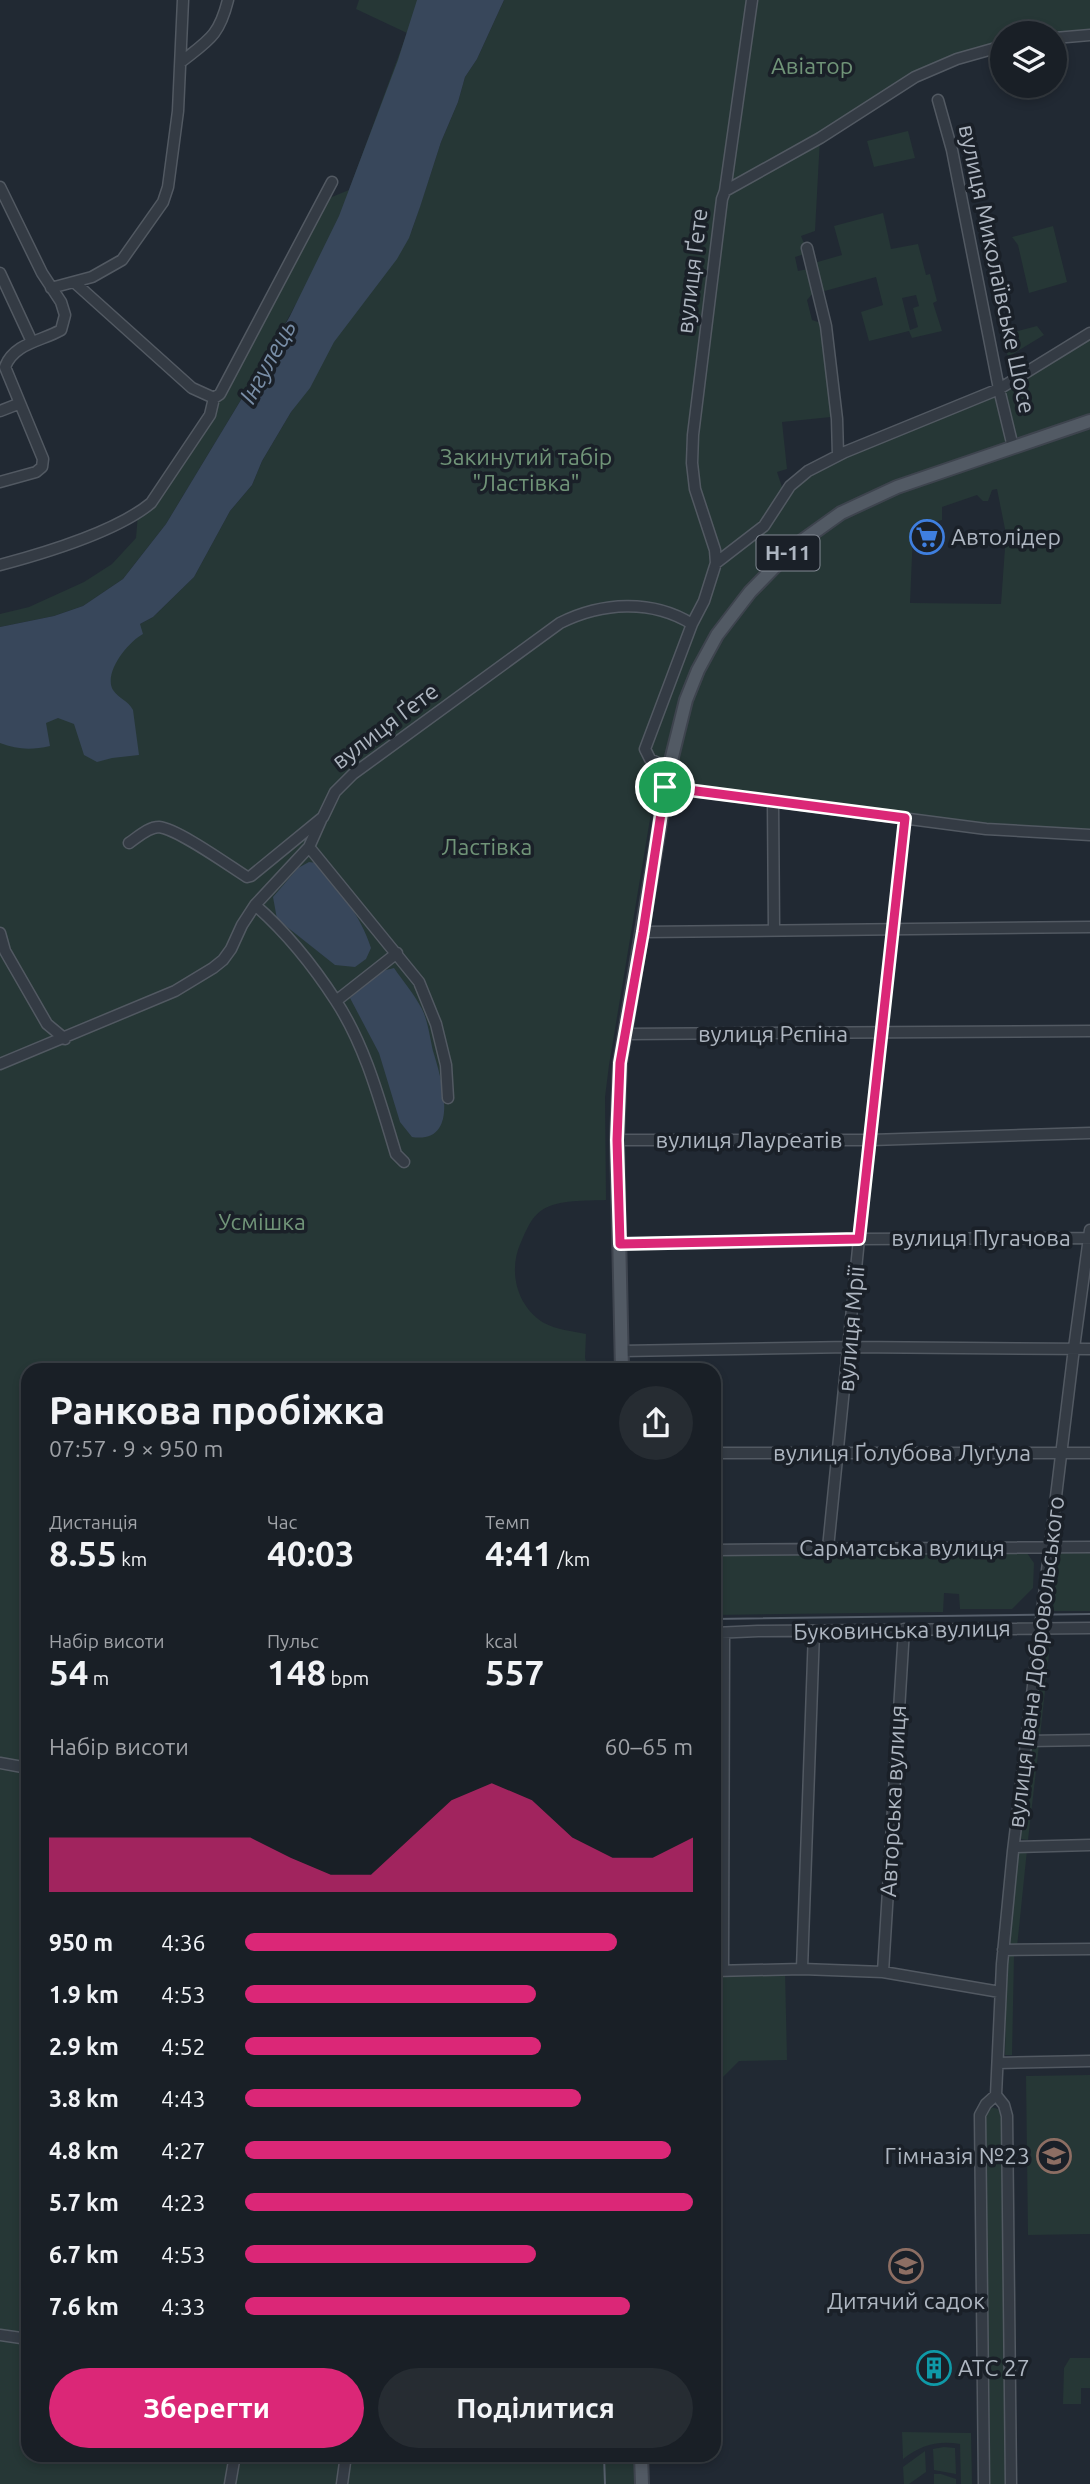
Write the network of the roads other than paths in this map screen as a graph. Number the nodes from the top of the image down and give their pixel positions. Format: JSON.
{"nodes":[{"id":1,"x":183,"y":0,"type":"edge"},
{"id":2,"x":228,"y":0,"type":"edge"},
{"id":3,"x":752,"y":0,"type":"edge"},
{"id":4,"x":1090,"y":35,"type":"edge"},
{"id":5,"x":1067,"y":37,"type":"edge"},
{"id":6,"x":990,"y":50,"type":"edge"},
{"id":7,"x":181,"y":62,"type":"junction"},
{"id":8,"x":938,"y":100,"type":"dead end"},
{"id":9,"x":332,"y":182,"type":"dead end"},
{"id":10,"x":0,"y":187,"type":"edge"},
{"id":11,"x":725,"y":191,"type":"junction"},
{"id":12,"x":807,"y":248,"type":"dead end"},
{"id":13,"x":0,"y":272,"type":"edge"},
{"id":14,"x":74,"y":282,"type":"junction"},
{"id":15,"x":51,"y":288,"type":"junction"},
{"id":16,"x":1090,"y":333,"type":"edge"},
{"id":17,"x":32,"y":342,"type":"junction"},
{"id":18,"x":999,"y":389,"type":"junction"},
{"id":19,"x":214,"y":398,"type":"junction"},
{"id":20,"x":18,"y":404,"type":"junction"},
{"id":21,"x":0,"y":411,"type":"edge"},
{"id":22,"x":1090,"y":421,"type":"edge"},
{"id":23,"x":1013,"y":447,"type":"junction"},
{"id":24,"x":838,"y":455,"type":"junction"},
{"id":25,"x":0,"y":482,"type":"edge"},
{"id":26,"x":716,"y":563,"type":"junction"},
{"id":27,"x":0,"y":565,"type":"edge"},
{"id":28,"x":692,"y":624,"type":"junction"},
{"id":29,"x":669,"y":769,"type":"junction"},
{"id":30,"x":665,"y":787,"type":"junction"},
{"id":31,"x":773,"y":801,"type":"junction"},
{"id":32,"x":323,"y":817,"type":"junction"},
{"id":33,"x":905,"y":818,"type":"junction"},
{"id":34,"x":1090,"y":835,"type":"edge"},
{"id":35,"x":130,"y":843,"type":"dead end"},
{"id":36,"x":309,"y":847,"type":"junction"},
{"id":37,"x":255,"y":905,"type":"junction"},
{"id":38,"x":1090,"y":927,"type":"edge"},
{"id":39,"x":894,"y":929,"type":"junction"},
{"id":40,"x":774,"y":930,"type":"junction"},
{"id":41,"x":643,"y":932,"type":"junction"},
{"id":42,"x":0,"y":933,"type":"edge"},
{"id":43,"x":397,"y":953,"type":"junction"},
{"id":44,"x":336,"y":1001,"type":"junction"},
{"id":45,"x":1090,"y":1031,"type":"edge"},
{"id":46,"x":882,"y":1033,"type":"junction"},
{"id":47,"x":625,"y":1034,"type":"junction"},
{"id":48,"x":65,"y":1038,"type":"junction"},
{"id":49,"x":0,"y":1064,"type":"edge"},
{"id":50,"x":449,"y":1098,"type":"dead end"},
{"id":51,"x":1090,"y":1133,"type":"edge"},
{"id":52,"x":617,"y":1140,"type":"junction"},
{"id":53,"x":871,"y":1140,"type":"junction"},
{"id":54,"x":404,"y":1162,"type":"dead end"},
{"id":55,"x":1090,"y":1230,"type":"edge"},
{"id":56,"x":1090,"y":1238,"type":"edge"},
{"id":57,"x":859,"y":1239,"type":"junction"},
{"id":58,"x":620,"y":1244,"type":"junction"},
{"id":59,"x":850,"y":1347,"type":"junction"},
{"id":60,"x":1074,"y":1348,"type":"junction"},
{"id":61,"x":1090,"y":1349,"type":"edge"},
{"id":62,"x":621,"y":1351,"type":"junction"},
{"id":63,"x":622,"y":1363,"type":"edge"},
{"id":64,"x":839,"y":1452,"type":"junction"},
{"id":65,"x":721,"y":1453,"type":"edge"},
{"id":66,"x":1061,"y":1453,"type":"junction"},
{"id":67,"x":1090,"y":1453,"type":"edge"},
{"id":68,"x":1090,"y":1547,"type":"edge"},
{"id":69,"x":828,"y":1548,"type":"junction"},
{"id":70,"x":1050,"y":1548,"type":"junction"},
{"id":71,"x":721,"y":1550,"type":"edge"},
{"id":72,"x":1041,"y":1628,"type":"junction"},
{"id":73,"x":1090,"y":1628,"type":"edge"},
{"id":74,"x":904,"y":1629,"type":"junction"},
{"id":75,"x":814,"y":1631,"type":"junction"},
{"id":76,"x":721,"y":1633,"type":"edge"},
{"id":77,"x":1090,"y":1740,"type":"edge"},
{"id":78,"x":1027,"y":1741,"type":"junction"},
{"id":79,"x":0,"y":1763,"type":"edge"},
{"id":80,"x":21,"y":1767,"type":"edge"},
{"id":81,"x":1090,"y":1845,"type":"edge"},
{"id":82,"x":1014,"y":1847,"type":"junction"},
{"id":83,"x":1090,"y":1949,"type":"edge"},
{"id":84,"x":1003,"y":1951,"type":"junction"},
{"id":85,"x":802,"y":1969,"type":"junction"},
{"id":86,"x":721,"y":1971,"type":"edge"},
{"id":87,"x":883,"y":1972,"type":"junction"},
{"id":88,"x":1000,"y":1992,"type":"junction"},
{"id":89,"x":1090,"y":2061,"type":"edge"},
{"id":90,"x":998,"y":2063,"type":"junction"},
{"id":91,"x":996,"y":2095,"type":"junction"},
{"id":92,"x":0,"y":2335,"type":"edge"},
{"id":93,"x":21,"y":2338,"type":"edge"},
{"id":94,"x":234,"y":2462,"type":"edge"},
{"id":95,"x":345,"y":2462,"type":"edge"},
{"id":96,"x":641,"y":2462,"type":"edge"},
{"id":97,"x":230,"y":2484,"type":"edge"},
{"id":98,"x":342,"y":2484,"type":"edge"},
{"id":99,"x":642,"y":2484,"type":"edge"},
{"id":100,"x":984,"y":2484,"type":"edge"},
{"id":101,"x":1011,"y":2484,"type":"edge"}],
"edges":[{"from":1,"to":7,"type":"street"},
{"from":2,"to":7,"type":"street"},
{"from":3,"to":11,"type":"street","name":"вулиця Ґете"},
{"from":4,"to":5,"type":"street"},
{"from":6,"to":11,"type":"street"},
{"from":7,"to":14,"type":"street"},
{"from":8,"to":18,"type":"street","name":"вулиця Миколаївське Шосе"},
{"from":9,"to":19,"type":"street"},
{"from":10,"to":15,"type":"street"},
{"from":11,"to":26,"type":"street","name":"вулиця Ґете"},
{"from":12,"to":24,"type":"street"},
{"from":13,"to":17,"type":"street"},
{"from":14,"to":15,"type":"street"},
{"from":14,"to":19,"type":"street"},
{"from":15,"to":17,"type":"street"},
{"from":16,"to":18,"type":"street"},
{"from":17,"to":20,"type":"street"},
{"from":18,"to":23,"type":"street","name":"вулиця Миколаївське Шосе"},
{"from":18,"to":24,"type":"street"},
{"from":19,"to":27,"type":"street"},
{"from":20,"to":21,"type":"street"},
{"from":20,"to":25,"type":"street"},
{"from":22,"to":23,"type":"main road","name":"вулиця Миколаївське Шосе","number":"Н-11"},
{"from":23,"to":29,"type":"main road","name":"вулиця Миколаївське Шосе","number":"Н-11"},
{"from":24,"to":26,"type":"street"},
{"from":26,"to":28,"type":"street","name":"вулиця Ґете"},
{"from":28,"to":29,"type":"street","name":"вулиця Ґете"},
{"from":28,"to":32,"type":"street","name":"вулиця Ґете"},
{"from":29,"to":30,"type":"main road","number":"Н-11"},
{"from":30,"to":31,"type":"street"},
{"from":30,"to":41,"type":"main road","number":"Н-11"},
{"from":31,"to":33,"type":"street"},
{"from":31,"to":40,"type":"street"},
{"from":32,"to":35,"type":"street","name":"вулиця Ґете"},
{"from":32,"to":36,"type":"street"},
{"from":33,"to":34,"type":"street"},
{"from":33,"to":39,"type":"street","name":"вулиця Мрії"},
{"from":36,"to":37,"type":"street"},
{"from":36,"to":43,"type":"street"},
{"from":37,"to":44,"type":"street"},
{"from":37,"to":48,"type":"street"},
{"from":38,"to":39,"type":"street"},
{"from":39,"to":40,"type":"street"},
{"from":39,"to":46,"type":"street","name":"вулиця Мрії"},
{"from":40,"to":41,"type":"street"},
{"from":41,"to":47,"type":"main road","number":"Н-11"},
{"from":42,"to":48,"type":"street"},
{"from":43,"to":44,"type":"street"},
{"from":43,"to":50,"type":"street"},
{"from":44,"to":54,"type":"street"},
{"from":45,"to":46,"type":"street","name":"вулиця Рєпіна"},
{"from":46,"to":47,"type":"street","name":"вулиця Рєпіна"},
{"from":46,"to":53,"type":"street","name":"вулиця Мрії"},
{"from":47,"to":52,"type":"main road","number":"Н-11"},
{"from":48,"to":49,"type":"street"},
{"from":51,"to":53,"type":"street","name":"вулиця Лауреатів"},
{"from":52,"to":53,"type":"street","name":"вулиця Лауреатів"},
{"from":52,"to":58,"type":"main road","number":"Н-11"},
{"from":53,"to":57,"type":"street","name":"вулиця Мрії"},
{"from":55,"to":56,"type":"street","name":"вулиця Івана Добровольського"},
{"from":56,"to":57,"type":"street","name":"вулиця Пугачова"},
{"from":56,"to":60,"type":"street","name":"вулиця Івана Добровольського"},
{"from":57,"to":58,"type":"street","name":"вулиця Пугачова"},
{"from":57,"to":59,"type":"street","name":"вулиця Мрії"},
{"from":58,"to":62,"type":"main road","number":"Н-11"},
{"from":59,"to":60,"type":"street"},
{"from":59,"to":62,"type":"street"},
{"from":59,"to":64,"type":"street","name":"вулиця Мрії"},
{"from":60,"to":61,"type":"street"},
{"from":60,"to":66,"type":"street","name":"вулиця Івана Добровольського"},
{"from":62,"to":63,"type":"main road","number":"Н-11"},
{"from":64,"to":65,"type":"street","name":"вулиця Ґолубова Луґула"},
{"from":64,"to":66,"type":"street","name":"вулиця Ґолубова Луґула"},
{"from":64,"to":69,"type":"street","name":"вулиця Мрії"},
{"from":66,"to":67,"type":"street","name":"вулиця Ґолубова Луґула"},
{"from":66,"to":70,"type":"street","name":"вулиця Івана Добровольського"},
{"from":68,"to":70,"type":"street","name":"Сарматська вулиця"},
{"from":69,"to":70,"type":"street","name":"Сарматська вулиця"},
{"from":69,"to":71,"type":"street","name":"Сарматська вулиця"},
{"from":70,"to":72,"type":"street","name":"вулиця Івана Добровольського"},
{"from":72,"to":73,"type":"street","name":"Буковинська вулиця"},
{"from":72,"to":74,"type":"street","name":"Буковинська вулиця"},
{"from":72,"to":78,"type":"street","name":"вулиця Івана Добровольського"},
{"from":74,"to":75,"type":"street","name":"Буковинська вулиця"},
{"from":74,"to":87,"type":"street","name":"Авторська вулиця"},
{"from":75,"to":76,"type":"street","name":"Буковинська вулиця"},
{"from":75,"to":85,"type":"street"},
{"from":77,"to":78,"type":"street"},
{"from":78,"to":82,"type":"street","name":"вулиця Івана Добровольського"},
{"from":79,"to":80,"type":"street"},
{"from":81,"to":82,"type":"street"},
{"from":82,"to":84,"type":"street","name":"вулиця Івана Добровольського"},
{"from":83,"to":84,"type":"street"},
{"from":84,"to":88,"type":"street","name":"вулиця Івана Добровольського"},
{"from":85,"to":86,"type":"street"},
{"from":85,"to":87,"type":"street"},
{"from":87,"to":88,"type":"street"},
{"from":88,"to":90,"type":"street","name":"вулиця Івана Добровольського"},
{"from":89,"to":90,"type":"street"},
{"from":90,"to":91,"type":"street","name":"вулиця Івана Добровольського"},
{"from":91,"to":100,"type":"street"},
{"from":91,"to":101,"type":"street"},
{"from":92,"to":93,"type":"street"},
{"from":94,"to":97,"type":"street"},
{"from":95,"to":98,"type":"street"},
{"from":96,"to":99,"type":"main road"}]}
